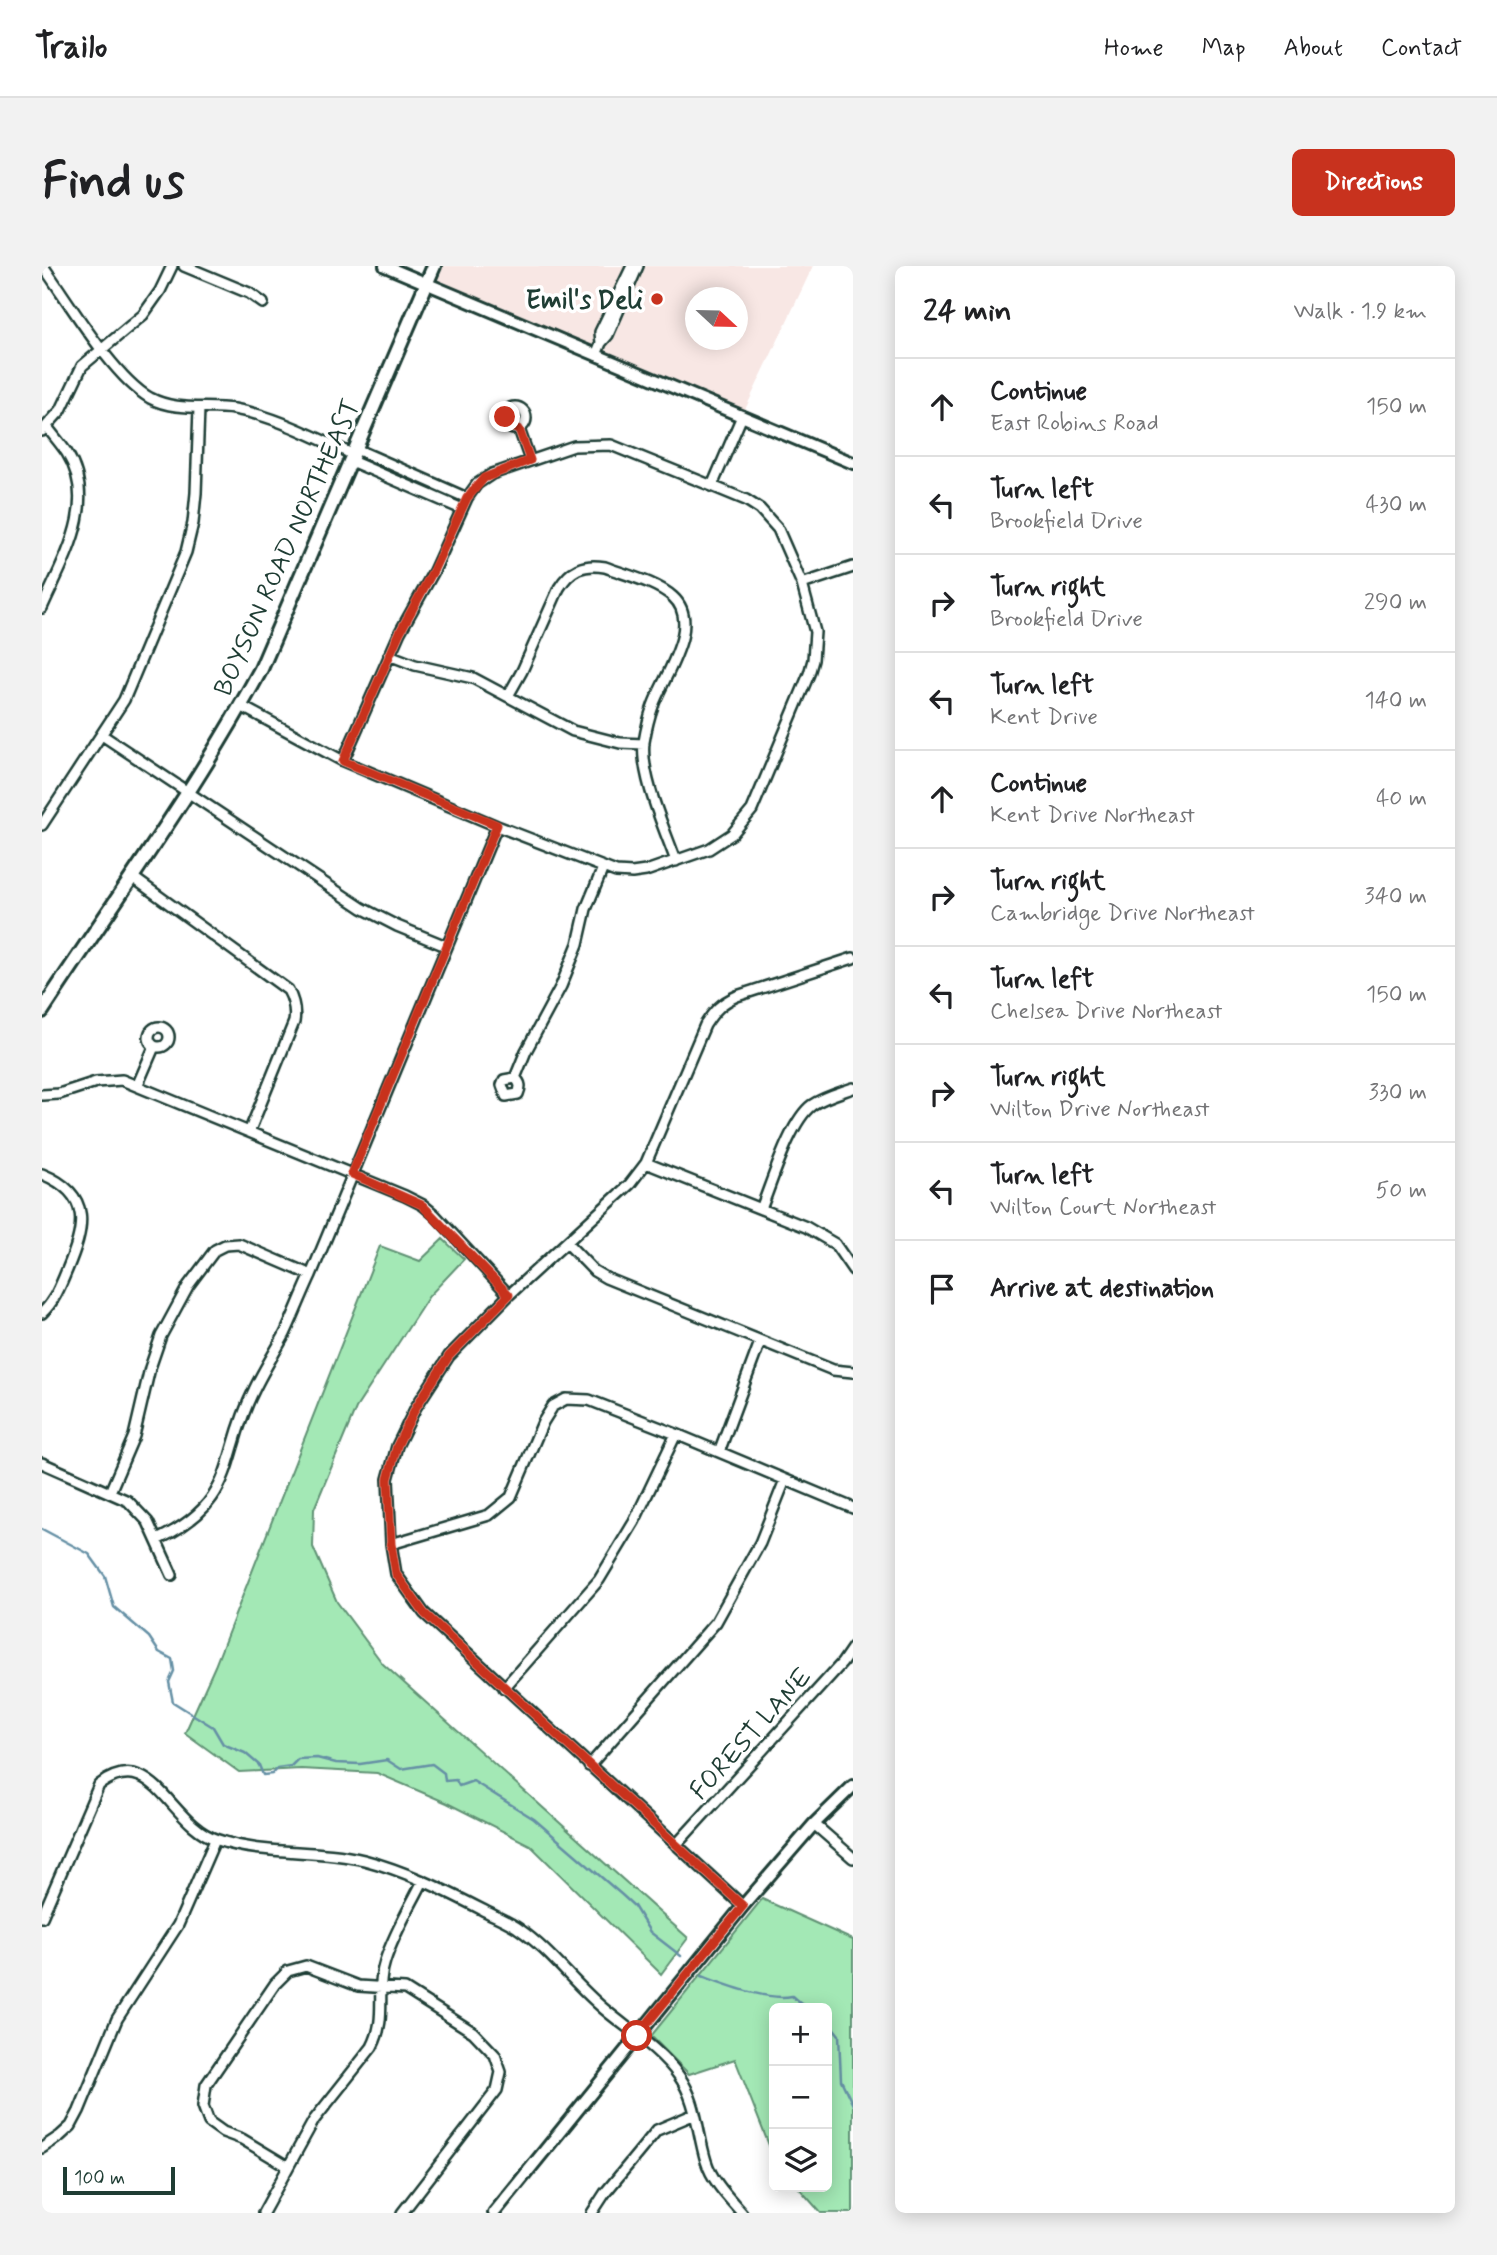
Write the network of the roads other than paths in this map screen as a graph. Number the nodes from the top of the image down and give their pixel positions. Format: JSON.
{"nodes":[{"id":1,"x":43,"y":266,"type":"edge"},
{"id":2,"x":172,"y":266,"type":"edge"},
{"id":3,"x":184,"y":266,"type":"edge"},
{"id":4,"x":385,"y":266,"type":"edge"},
{"id":5,"x":434,"y":266,"type":"edge"},
{"id":6,"x":632,"y":266,"type":"edge"},
{"id":7,"x":638,"y":266,"type":"edge"},
{"id":8,"x":427,"y":283,"type":"junction"},
{"id":9,"x":263,"y":303,"type":"dead end"},
{"id":10,"x":601,"y":343,"type":"junction"},
{"id":11,"x":102,"y":348,"type":"junction"},
{"id":12,"x":596,"y":355,"type":"junction"},
{"id":13,"x":199,"y":408,"type":"junction"},
{"id":14,"x":742,"y":416,"type":"junction"},
{"id":15,"x":44,"y":429,"type":"edge"},
{"id":16,"x":519,"y":429,"type":"dead end"},
{"id":17,"x":354,"y":455,"type":"junction"},
{"id":18,"x":530,"y":460,"type":"junction"},
{"id":19,"x":853,"y":463,"type":"edge"},
{"id":20,"x":712,"y":486,"type":"junction"},
{"id":21,"x":467,"y":498,"type":"junction"},
{"id":22,"x":462,"y":509,"type":"junction"},
{"id":23,"x":853,"y":567,"type":"edge"},
{"id":24,"x":802,"y":584,"type":"junction"},
{"id":25,"x":42,"y":608,"type":"edge"},
{"id":26,"x":389,"y":655,"type":"junction"},
{"id":27,"x":508,"y":696,"type":"junction"},
{"id":28,"x":242,"y":706,"type":"junction"},
{"id":29,"x":102,"y":735,"type":"junction"},
{"id":30,"x":644,"y":744,"type":"junction"},
{"id":31,"x":343,"y":761,"type":"junction"},
{"id":32,"x":188,"y":791,"type":"junction"},
{"id":33,"x":42,"y":825,"type":"edge"},
{"id":34,"x":497,"y":825,"type":"junction"},
{"id":35,"x":676,"y":861,"type":"junction"},
{"id":36,"x":603,"y":868,"type":"junction"},
{"id":37,"x":131,"y":876,"type":"junction"},
{"id":38,"x":446,"y":946,"type":"junction"},
{"id":39,"x":853,"y":958,"type":"edge"},
{"id":40,"x":42,"y":1011,"type":"edge"},
{"id":41,"x":154,"y":1047,"type":"dead end"},
{"id":42,"x":515,"y":1078,"type":"dead end"},
{"id":43,"x":138,"y":1084,"type":"junction"},
{"id":44,"x":853,"y":1088,"type":"edge"},
{"id":45,"x":42,"y":1095,"type":"edge"},
{"id":46,"x":250,"y":1130,"type":"junction"},
{"id":47,"x":646,"y":1163,"type":"junction"},
{"id":48,"x":42,"y":1174,"type":"edge"},
{"id":49,"x":352,"y":1174,"type":"junction"},
{"id":50,"x":761,"y":1209,"type":"junction"},
{"id":51,"x":567,"y":1243,"type":"junction"},
{"id":52,"x":853,"y":1270,"type":"edge"},
{"id":53,"x":311,"y":1275,"type":"junction"},
{"id":54,"x":509,"y":1295,"type":"junction"},
{"id":55,"x":42,"y":1313,"type":"edge"},
{"id":56,"x":760,"y":1342,"type":"junction"},
{"id":57,"x":853,"y":1372,"type":"edge"},
{"id":58,"x":676,"y":1434,"type":"junction"},
{"id":59,"x":719,"y":1452,"type":"junction"},
{"id":60,"x":42,"y":1463,"type":"edge"},
{"id":61,"x":785,"y":1480,"type":"junction"},
{"id":62,"x":110,"y":1492,"type":"junction"},
{"id":63,"x":853,"y":1508,"type":"edge"},
{"id":64,"x":157,"y":1540,"type":"junction"},
{"id":65,"x":391,"y":1544,"type":"junction"},
{"id":66,"x":173,"y":1575,"type":"dead end"},
{"id":67,"x":853,"y":1647,"type":"edge"},
{"id":68,"x":504,"y":1688,"type":"junction"},
{"id":69,"x":589,"y":1766,"type":"junction"},
{"id":70,"x":853,"y":1786,"type":"edge"},
{"id":71,"x":814,"y":1824,"type":"junction"},
{"id":72,"x":215,"y":1840,"type":"junction"},
{"id":73,"x":676,"y":1845,"type":"junction"},
{"id":74,"x":853,"y":1858,"type":"edge"},
{"id":75,"x":423,"y":1881,"type":"junction"},
{"id":76,"x":743,"y":1906,"type":"junction"},
{"id":77,"x":42,"y":1917,"type":"edge"},
{"id":78,"x":382,"y":1987,"type":"junction"},
{"id":79,"x":637,"y":2036,"type":"junction"},
{"id":80,"x":695,"y":2113,"type":"junction"},
{"id":81,"x":42,"y":2148,"type":"edge"},
{"id":82,"x":287,"y":2166,"type":"junction"},
{"id":83,"x":263,"y":2213,"type":"edge"},
{"id":84,"x":401,"y":2213,"type":"edge"},
{"id":85,"x":494,"y":2213,"type":"edge"},
{"id":86,"x":592,"y":2213,"type":"edge"},
{"id":87,"x":741,"y":2213,"type":"edge"}],
"edges":[{"from":1,"to":11,"type":"street"},
{"from":2,"to":11,"type":"street"},
{"from":3,"to":9,"type":"street"},
{"from":4,"to":8,"type":"street"},
{"from":5,"to":8,"type":"main road","name":"BOYSON ROAD NORTHEAST"},
{"from":6,"to":10,"type":"street"},
{"from":7,"to":10,"type":"street"},
{"from":8,"to":12,"type":"street"},
{"from":8,"to":17,"type":"main road","name":"BOYSON ROAD NORTHEAST"},
{"from":10,"to":12,"type":"street"},
{"from":11,"to":13,"type":"street"},
{"from":11,"to":15,"type":"street"},
{"from":12,"to":14,"type":"street"},
{"from":13,"to":17,"type":"street"},
{"from":13,"to":29,"type":"street"},
{"from":14,"to":19,"type":"street"},
{"from":14,"to":20,"type":"street"},
{"from":15,"to":25,"type":"street"},
{"from":16,"to":18,"type":"street"},
{"from":17,"to":21,"type":"street"},
{"from":17,"to":22,"type":"street"},
{"from":17,"to":28,"type":"main road","name":"BOYSON ROAD NORTHEAST"},
{"from":18,"to":20,"type":"street"},
{"from":18,"to":21,"type":"street"},
{"from":20,"to":24,"type":"street"},
{"from":21,"to":22,"type":"street"},
{"from":22,"to":26,"type":"street"},
{"from":23,"to":24,"type":"street"},
{"from":24,"to":35,"type":"street"},
{"from":26,"to":27,"type":"street"},
{"from":26,"to":31,"type":"street"},
{"from":27,"to":30,"type":"street"},
{"from":27,"to":30,"type":"street"},
{"from":28,"to":31,"type":"street"},
{"from":28,"to":32,"type":"main road","name":"BOYSON ROAD NORTHEAST"},
{"from":29,"to":32,"type":"street"},
{"from":29,"to":33,"type":"street"},
{"from":30,"to":35,"type":"street"},
{"from":31,"to":34,"type":"street"},
{"from":32,"to":37,"type":"main road","name":"BOYSON ROAD NORTHEAST"},
{"from":32,"to":38,"type":"street"},
{"from":34,"to":36,"type":"street"},
{"from":34,"to":38,"type":"street"},
{"from":35,"to":36,"type":"street"},
{"from":36,"to":42,"type":"street"},
{"from":37,"to":40,"type":"main road","name":"BOYSON ROAD NORTHEAST"},
{"from":37,"to":46,"type":"street"},
{"from":38,"to":49,"type":"street"},
{"from":39,"to":47,"type":"street"},
{"from":41,"to":43,"type":"street"},
{"from":43,"to":45,"type":"street"},
{"from":43,"to":46,"type":"street"},
{"from":44,"to":50,"type":"street"},
{"from":46,"to":49,"type":"street"},
{"from":47,"to":50,"type":"street"},
{"from":47,"to":51,"type":"street"},
{"from":48,"to":55,"type":"street"},
{"from":49,"to":53,"type":"street"},
{"from":49,"to":54,"type":"street"},
{"from":50,"to":52,"type":"street"},
{"from":51,"to":54,"type":"street"},
{"from":51,"to":56,"type":"street"},
{"from":53,"to":62,"type":"street"},
{"from":53,"to":64,"type":"street"},
{"from":54,"to":65,"type":"street"},
{"from":56,"to":57,"type":"street"},
{"from":56,"to":59,"type":"street"},
{"from":58,"to":59,"type":"street"},
{"from":58,"to":65,"type":"street"},
{"from":58,"to":68,"type":"street"},
{"from":59,"to":61,"type":"street"},
{"from":60,"to":62,"type":"street"},
{"from":61,"to":63,"type":"street"},
{"from":61,"to":69,"type":"street"},
{"from":62,"to":64,"type":"street"},
{"from":64,"to":66,"type":"street"},
{"from":65,"to":68,"type":"street"},
{"from":67,"to":73,"type":"street","name":"FOREST LANE"},
{"from":68,"to":69,"type":"street"},
{"from":69,"to":73,"type":"street"},
{"from":70,"to":71,"type":"street"},
{"from":71,"to":74,"type":"street"},
{"from":71,"to":76,"type":"street"},
{"from":72,"to":75,"type":"street"},
{"from":72,"to":77,"type":"street"},
{"from":72,"to":81,"type":"street"},
{"from":73,"to":76,"type":"street"},
{"from":75,"to":78,"type":"street"},
{"from":75,"to":79,"type":"street"},
{"from":76,"to":79,"type":"street"},
{"from":78,"to":82,"type":"street"},
{"from":78,"to":82,"type":"street"},
{"from":78,"to":84,"type":"street"},
{"from":79,"to":80,"type":"street"},
{"from":79,"to":85,"type":"street"},
{"from":80,"to":86,"type":"street"},
{"from":80,"to":87,"type":"street"},
{"from":82,"to":83,"type":"street"}]}
